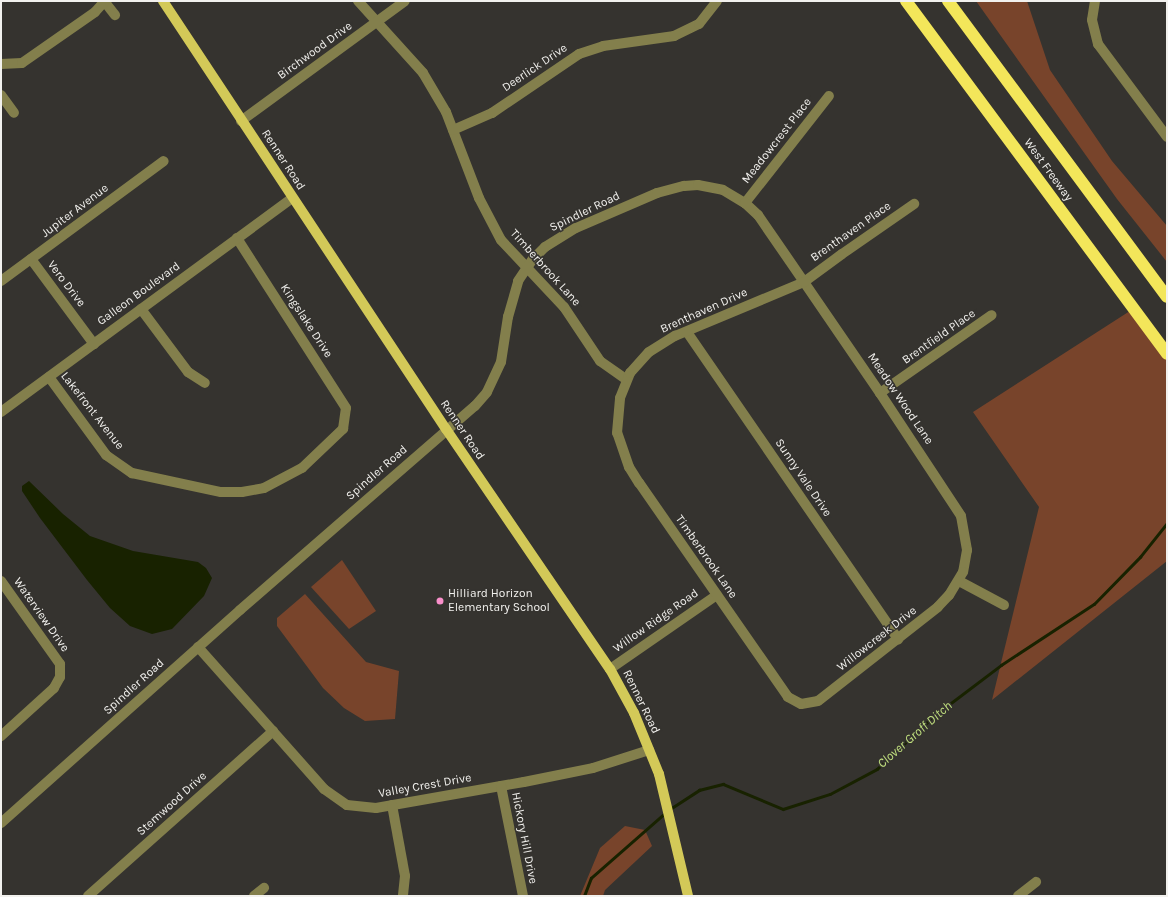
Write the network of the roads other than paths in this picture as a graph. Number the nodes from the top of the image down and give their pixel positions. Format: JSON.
{"nodes":[{"id":1,"x":104,"y":1,"type":"edge"},
{"id":2,"x":163,"y":1,"type":"edge"},
{"id":3,"x":358,"y":1,"type":"edge"},
{"id":4,"x":405,"y":1,"type":"edge"},
{"id":5,"x":717,"y":1,"type":"edge"},
{"id":6,"x":906,"y":1,"type":"edge"},
{"id":7,"x":948,"y":1,"type":"edge"},
{"id":8,"x":1095,"y":1,"type":"edge"},
{"id":9,"x":115,"y":15,"type":"dead end"},
{"id":10,"x":377,"y":21,"type":"junction"},
{"id":11,"x":1,"y":64,"type":"edge"},
{"id":12,"x":1,"y":95,"type":"edge"},
{"id":13,"x":829,"y":96,"type":"dead end"},
{"id":14,"x":14,"y":113,"type":"dead end"},
{"id":15,"x":241,"y":121,"type":"junction"},
{"id":16,"x":453,"y":130,"type":"junction"},
{"id":17,"x":1167,"y":137,"type":"edge"},
{"id":18,"x":164,"y":161,"type":"dead end"},
{"id":19,"x":292,"y":198,"type":"junction"},
{"id":20,"x":745,"y":203,"type":"junction"},
{"id":21,"x":914,"y":204,"type":"dead end"},
{"id":22,"x":237,"y":238,"type":"junction"},
{"id":23,"x":32,"y":259,"type":"junction"},
{"id":24,"x":527,"y":268,"type":"junction"},
{"id":25,"x":1,"y":281,"type":"edge"},
{"id":26,"x":804,"y":282,"type":"junction"},
{"id":27,"x":1167,"y":297,"type":"edge"},
{"id":28,"x":141,"y":309,"type":"junction"},
{"id":29,"x":992,"y":315,"type":"dead end"},
{"id":30,"x":687,"y":332,"type":"junction"},
{"id":31,"x":94,"y":344,"type":"junction"},
{"id":32,"x":1167,"y":354,"type":"edge"},
{"id":33,"x":49,"y":377,"type":"junction"},
{"id":34,"x":626,"y":380,"type":"junction"},
{"id":35,"x":205,"y":383,"type":"dead end"},
{"id":36,"x":880,"y":393,"type":"junction"},
{"id":37,"x":1,"y":412,"type":"edge"},
{"id":38,"x":346,"y":420,"type":"joint"},
{"id":39,"x":446,"y":429,"type":"junction"},
{"id":40,"x":1,"y":581,"type":"edge"},
{"id":41,"x":959,"y":581,"type":"junction"},
{"id":42,"x":716,"y":594,"type":"junction"},
{"id":43,"x":1004,"y":605,"type":"dead end"},
{"id":44,"x":898,"y":639,"type":"junction"},
{"id":45,"x":198,"y":647,"type":"junction"},
{"id":46,"x":610,"y":669,"type":"junction"},
{"id":47,"x":801,"y":704,"type":"joint"},
{"id":48,"x":272,"y":731,"type":"junction"},
{"id":49,"x":1,"y":736,"type":"edge"},
{"id":50,"x":649,"y":750,"type":"junction"},
{"id":51,"x":501,"y":786,"type":"junction"},
{"id":52,"x":392,"y":805,"type":"junction"},
{"id":53,"x":1,"y":823,"type":"edge"},
{"id":54,"x":1036,"y":882,"type":"dead end"},
{"id":55,"x":264,"y":888,"type":"dead end"},
{"id":56,"x":88,"y":896,"type":"edge"},
{"id":57,"x":254,"y":896,"type":"edge"},
{"id":58,"x":403,"y":896,"type":"edge"},
{"id":59,"x":523,"y":896,"type":"edge"},
{"id":60,"x":688,"y":896,"type":"edge"},
{"id":61,"x":1018,"y":896,"type":"edge"}],
"edges":[{"from":1,"to":9,"type":"street"},
{"from":1,"to":11,"type":"street"},
{"from":2,"to":15,"type":"main road","name":"Renner Road"},
{"from":3,"to":10,"type":"street","name":"Timberbrook Lane"},
{"from":4,"to":10,"type":"street","name":"Birchwood Drive"},
{"from":5,"to":16,"type":"street","name":"Deerlick Drive"},
{"from":6,"to":32,"type":"highway","name":"West Freeway"},
{"from":7,"to":27,"type":"highway","name":"West Freeway"},
{"from":8,"to":17,"type":"street"},
{"from":10,"to":15,"type":"street","name":"Birchwood Drive"},
{"from":10,"to":16,"type":"street","name":"Timberbrook Lane"},
{"from":12,"to":14,"type":"street"},
{"from":13,"to":20,"type":"street","name":"Meadowcrest Place"},
{"from":15,"to":19,"type":"main road","name":"Renner Road"},
{"from":16,"to":24,"type":"street","name":"Timberbrook Lane"},
{"from":18,"to":23,"type":"street","name":"Jupiter Avenue"},
{"from":19,"to":22,"type":"street","name":"Galleon Boulevard"},
{"from":19,"to":39,"type":"main road","name":"Renner Road"},
{"from":20,"to":24,"type":"street","name":"Spindler Road"},
{"from":20,"to":26,"type":"street","name":"Meadow Wood Lane"},
{"from":21,"to":26,"type":"street","name":"Brenthaven Place"},
{"from":22,"to":28,"type":"street","name":"Galleon Boulevard"},
{"from":22,"to":38,"type":"street","name":"Kingslake Drive"},
{"from":23,"to":25,"type":"street","name":"Jupiter Avenue"},
{"from":23,"to":31,"type":"street","name":"Vero Drive"},
{"from":24,"to":34,"type":"street","name":"Timberbrook Lane"},
{"from":24,"to":39,"type":"street","name":"Spindler Road"},
{"from":26,"to":30,"type":"street","name":"Brenthaven Drive"},
{"from":26,"to":36,"type":"street","name":"Meadow Wood Lane"},
{"from":28,"to":31,"type":"street","name":"Galleon Boulevard"},
{"from":28,"to":35,"type":"street"},
{"from":29,"to":36,"type":"street","name":"Brentfield Place"},
{"from":30,"to":34,"type":"street","name":"Brenthaven Drive"},
{"from":30,"to":44,"type":"street","name":"Sunny Vale Drive"},
{"from":31,"to":33,"type":"street","name":"Galleon Boulevard"},
{"from":33,"to":37,"type":"street","name":"Galleon Boulevard"},
{"from":33,"to":38,"type":"street","name":"Lakefront Avenue"},
{"from":34,"to":42,"type":"street","name":"Timberbrook Lane"},
{"from":36,"to":41,"type":"street","name":"Meadow Wood Lane"},
{"from":39,"to":45,"type":"street","name":"Spindler Road"},
{"from":39,"to":46,"type":"main road","name":"Renner Road"},
{"from":40,"to":49,"type":"street","name":"Waterview Drive"},
{"from":41,"to":43,"type":"street"},
{"from":41,"to":44,"type":"street","name":"Willowcreek Drive"},
{"from":42,"to":46,"type":"street","name":"Willow Ridge Road"},
{"from":42,"to":47,"type":"street","name":"Timberbrook Lane"},
{"from":44,"to":47,"type":"street","name":"Willowcreek Drive"},
{"from":45,"to":48,"type":"street","name":"Valley Crest Drive"},
{"from":45,"to":53,"type":"street","name":"Spindler Road"},
{"from":46,"to":50,"type":"main road","name":"Renner Road"},
{"from":48,"to":52,"type":"street","name":"Valley Crest Drive"},
{"from":48,"to":56,"type":"street","name":"Stemwood Drive"},
{"from":50,"to":51,"type":"street","name":"Valley Crest Drive"},
{"from":50,"to":60,"type":"main road","name":"Renner Road"},
{"from":51,"to":52,"type":"street","name":"Valley Crest Drive"},
{"from":51,"to":59,"type":"street","name":"Hickory Hill Drive"},
{"from":52,"to":58,"type":"street"},
{"from":54,"to":61,"type":"street"},
{"from":55,"to":57,"type":"street"}]}
